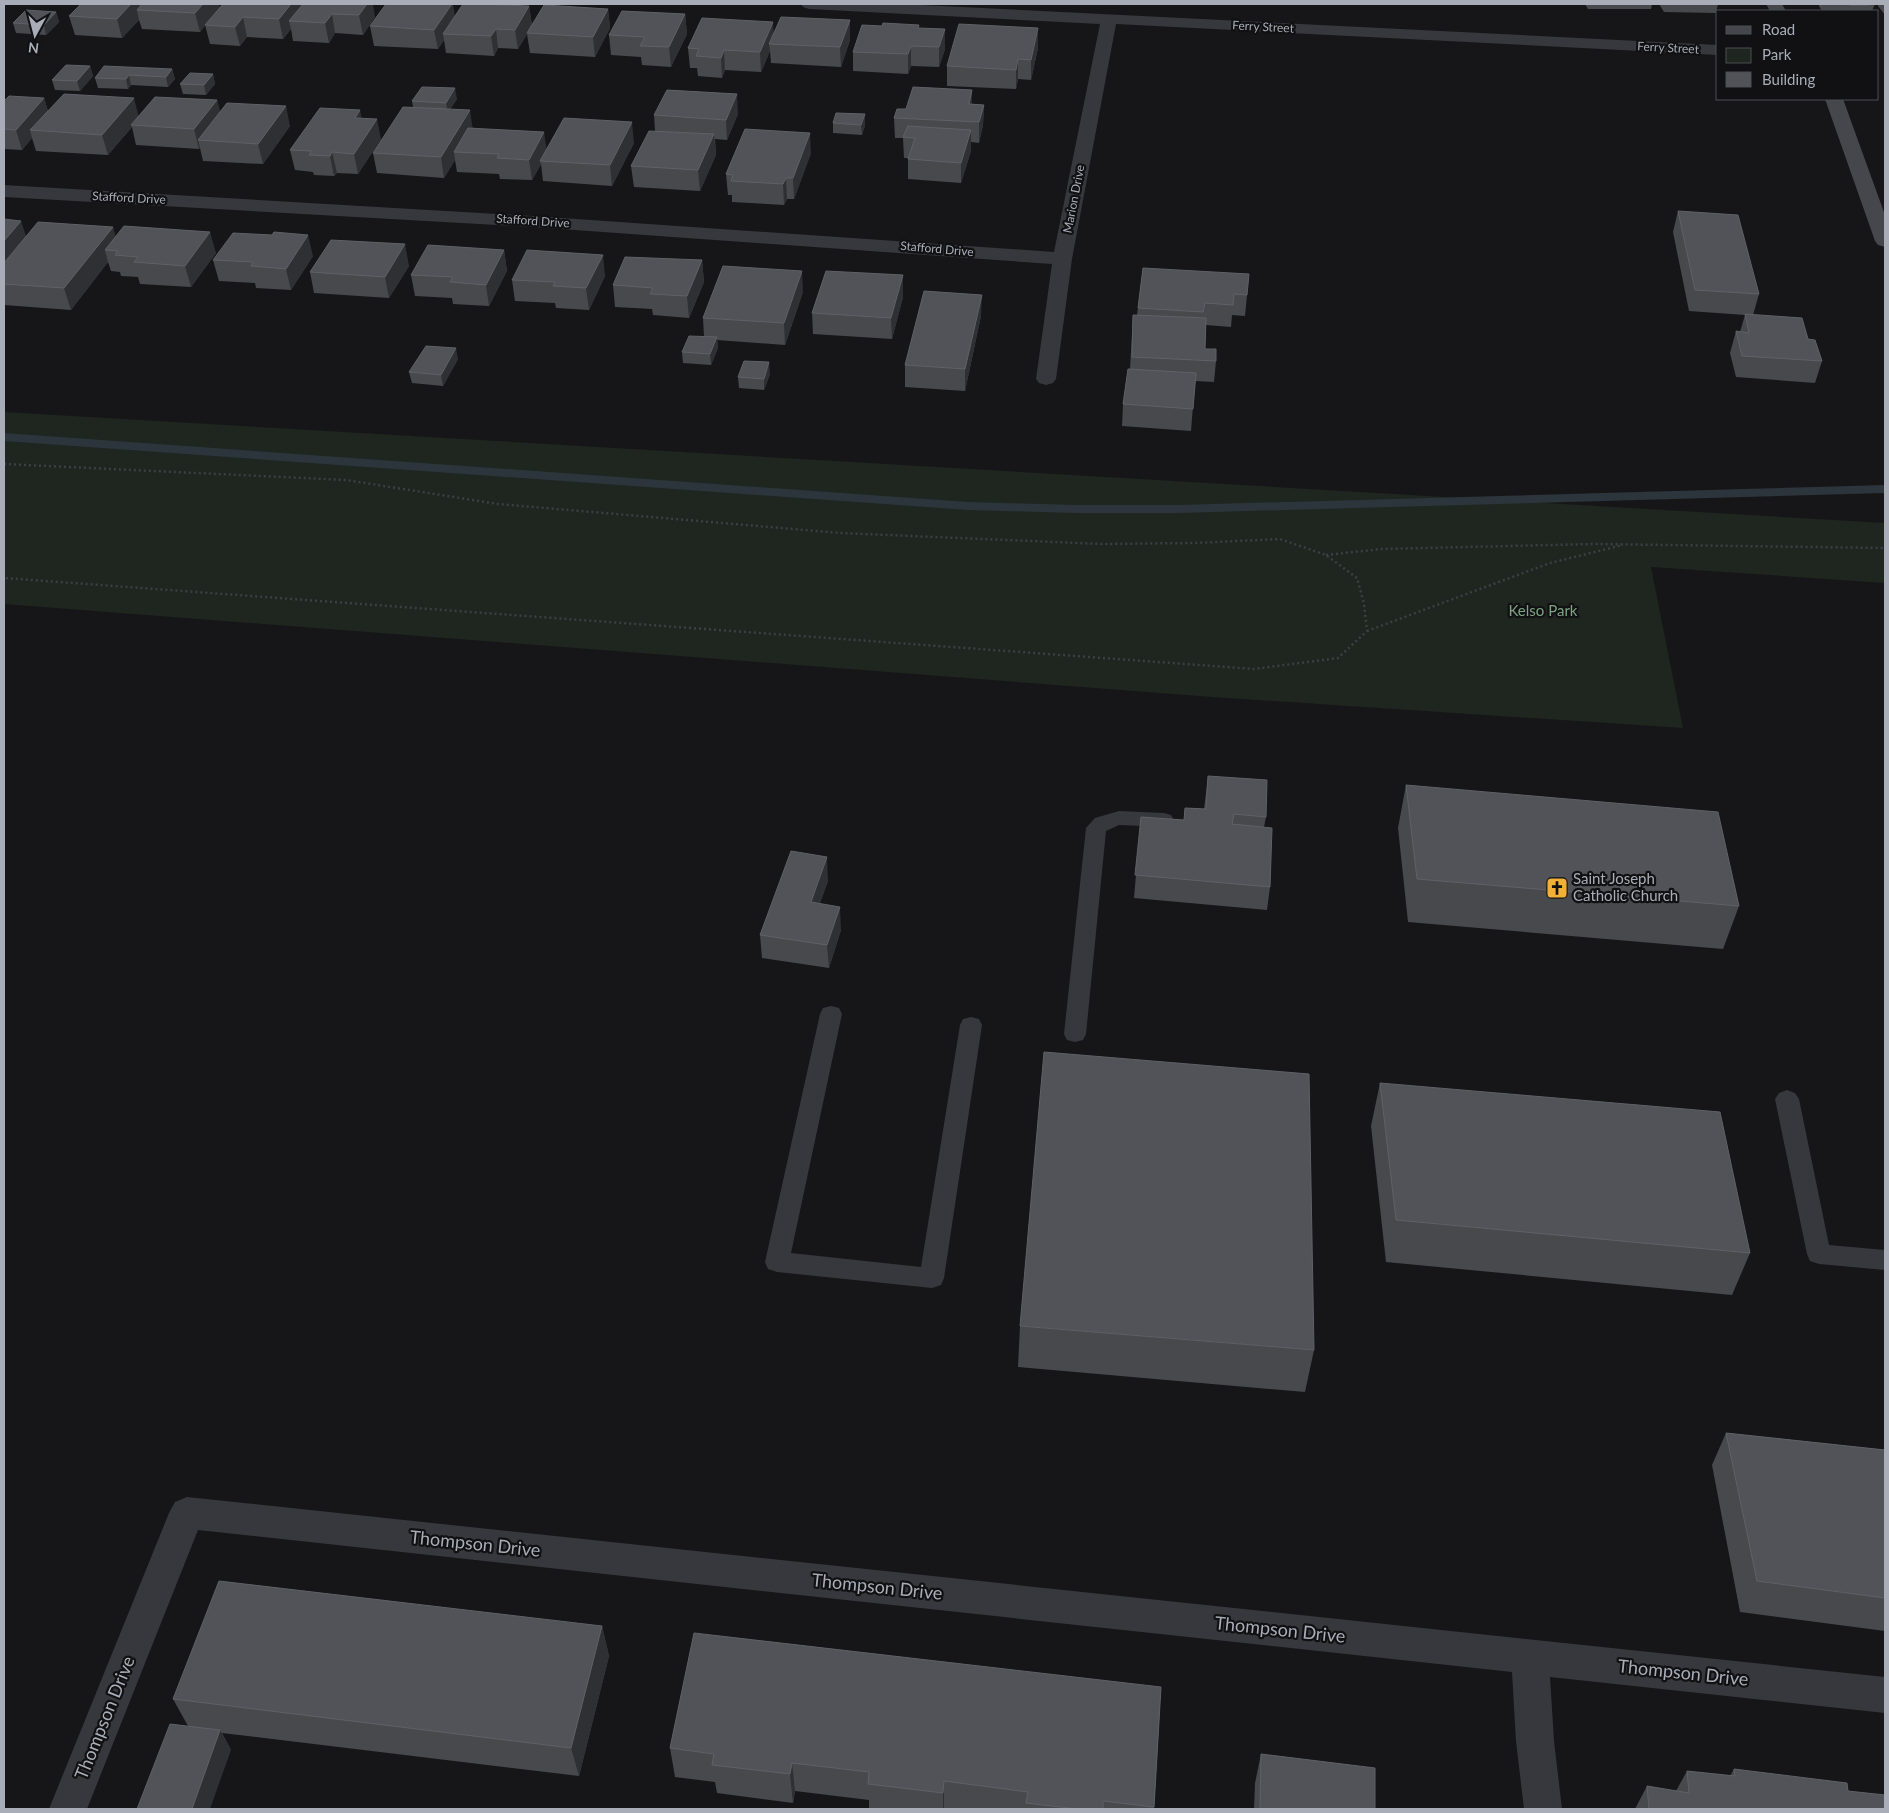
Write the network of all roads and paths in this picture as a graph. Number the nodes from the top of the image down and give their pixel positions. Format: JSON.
{"nodes":[{"id":1,"x":809,"y":4,"type":"edge"},
{"id":2,"x":1109,"y":19,"type":"junction"},
{"id":3,"x":1716,"y":50,"type":"edge"},
{"id":4,"x":1834,"y":100,"type":"edge"},
{"id":5,"x":4,"y":191,"type":"edge"},
{"id":6,"x":1885,"y":240,"type":"edge"},
{"id":7,"x":1062,"y":259,"type":"junction"},
{"id":8,"x":1046,"y":379,"type":"dead end"},
{"id":9,"x":4,"y":464,"type":"edge"},
{"id":10,"x":1628,"y":544,"type":"junction"},
{"id":11,"x":1885,"y":548,"type":"edge"},
{"id":12,"x":1326,"y":555,"type":"junction"},
{"id":13,"x":4,"y":578,"type":"edge"},
{"id":14,"x":1367,"y":631,"type":"junction"},
{"id":15,"x":1164,"y":820,"type":"edge"},
{"id":16,"x":831,"y":1014,"type":"dead end"},
{"id":17,"x":971,"y":1025,"type":"dead end"},
{"id":18,"x":1075,"y":1034,"type":"dead end"},
{"id":19,"x":1787,"y":1099,"type":"dead end"},
{"id":20,"x":1885,"y":1260,"type":"edge"},
{"id":21,"x":1530,"y":1657,"type":"junction"},
{"id":22,"x":1885,"y":1695,"type":"edge"},
{"id":23,"x":68,"y":1809,"type":"edge"},
{"id":24,"x":1543,"y":1809,"type":"edge"}],
"edges":[{"from":1,"to":2,"type":"street","name":"Ferry Street"},
{"from":2,"to":3,"type":"street","name":"Ferry Street"},
{"from":2,"to":7,"type":"street","name":"Marion Drive"},
{"from":4,"to":6,"type":"street"},
{"from":5,"to":7,"type":"street","name":"Stafford Drive"},
{"from":7,"to":8,"type":"street","name":"Marion Drive"},
{"from":9,"to":12,"type":"path"},
{"from":10,"to":11,"type":"path"},
{"from":10,"to":12,"type":"path"},
{"from":10,"to":14,"type":"path"},
{"from":12,"to":14,"type":"path"},
{"from":13,"to":14,"type":"path"},
{"from":15,"to":18,"type":"lane"},
{"from":16,"to":17,"type":"lane"},
{"from":19,"to":20,"type":"lane"},
{"from":21,"to":22,"type":"street","name":"Thompson Drive"},
{"from":21,"to":23,"type":"street","name":"Thompson Drive"},
{"from":21,"to":24,"type":"street"}]}
